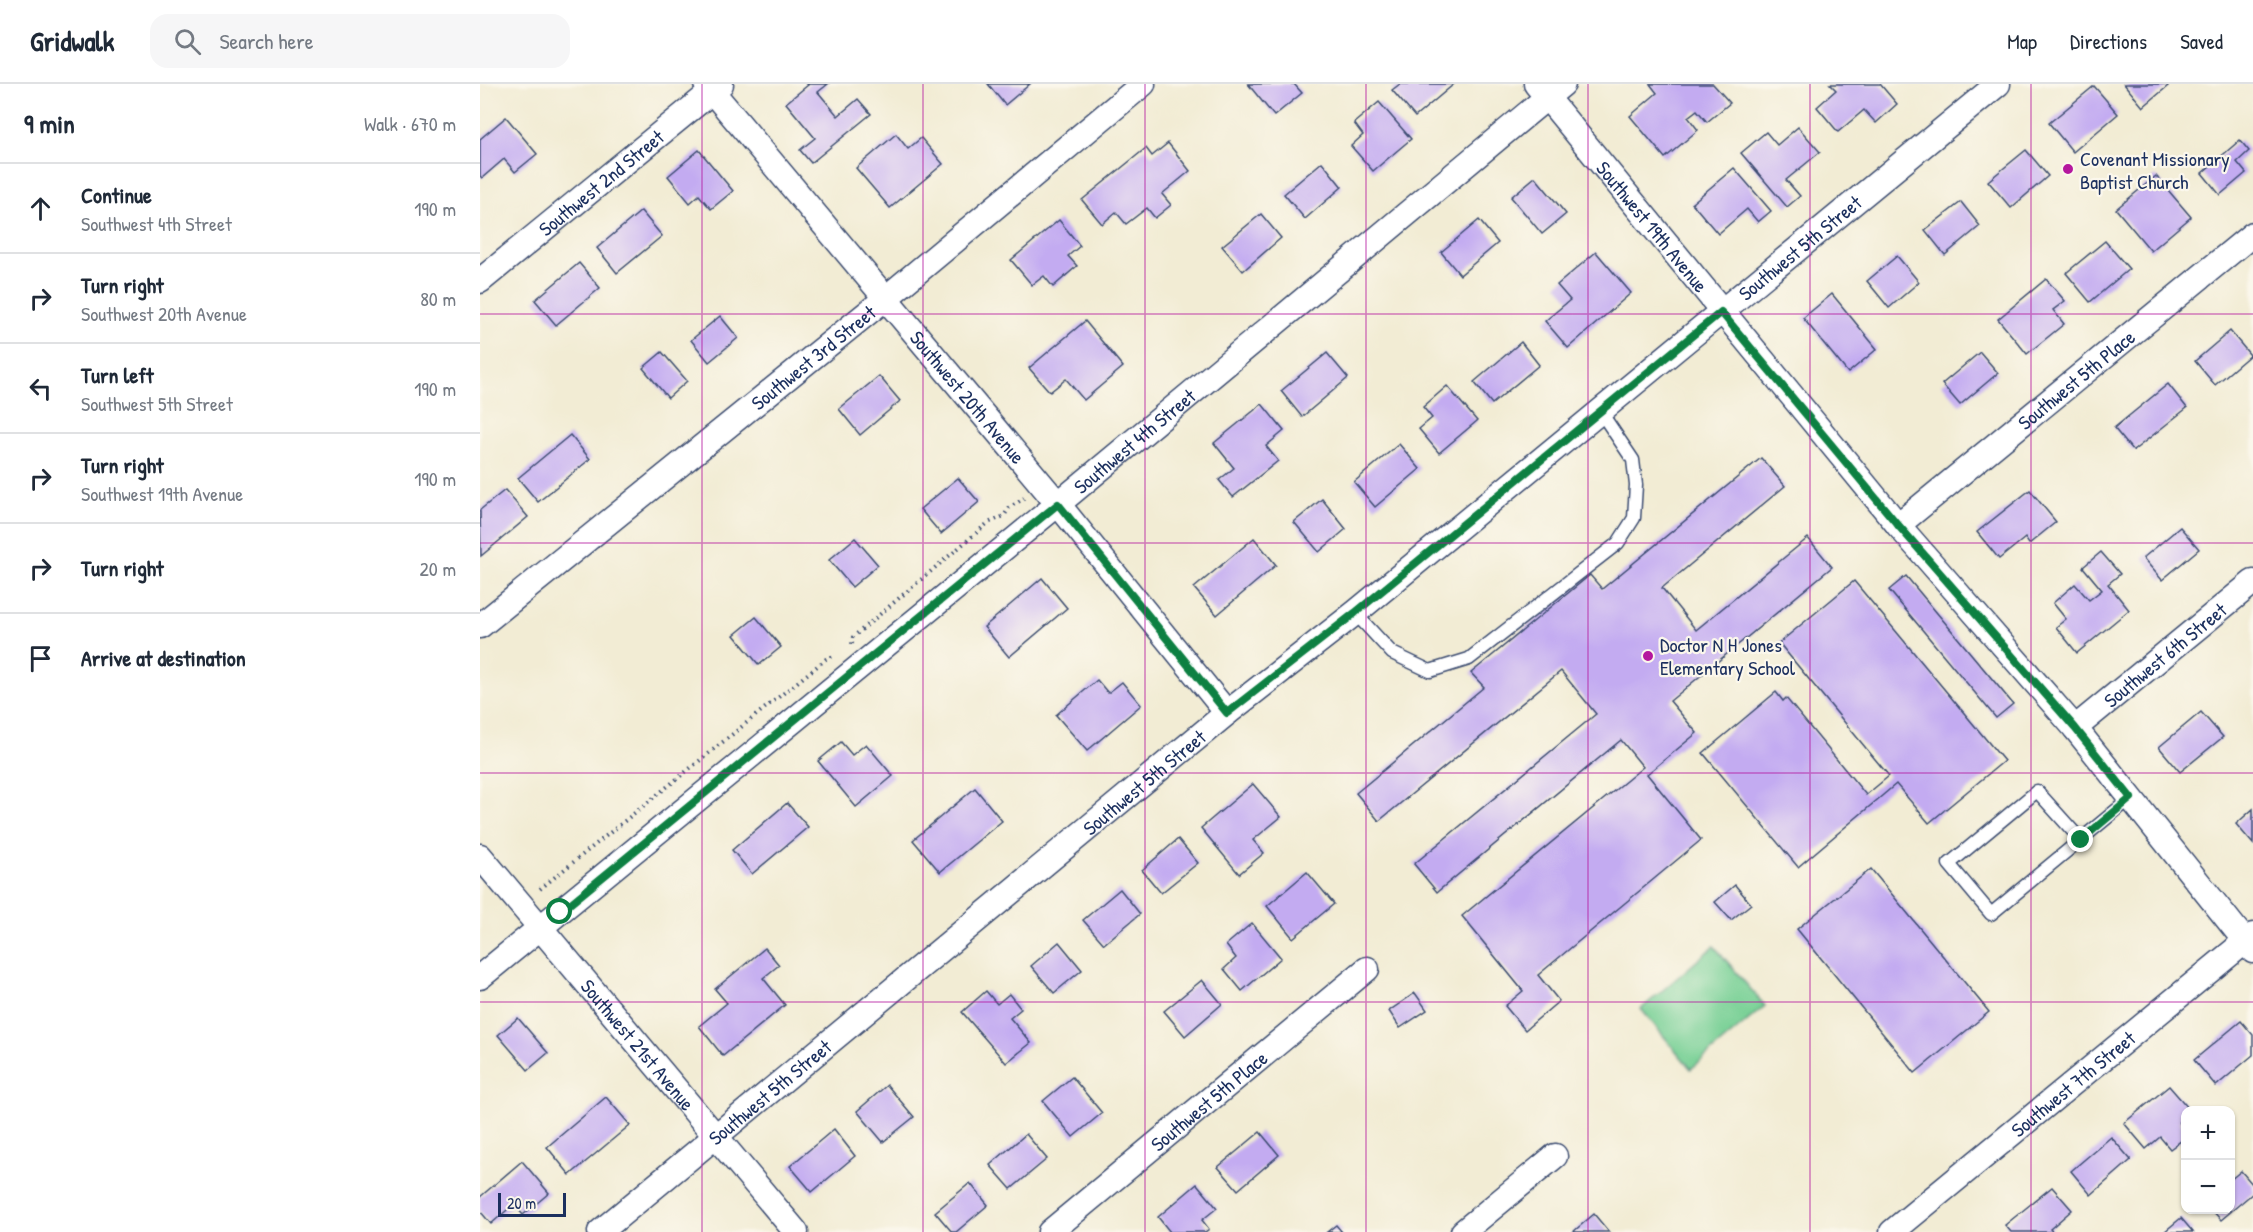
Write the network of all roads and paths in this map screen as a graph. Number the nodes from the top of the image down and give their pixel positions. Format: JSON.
{"nodes":[{"id":1,"x":1143,"y":84,"type":"edge"},
{"id":2,"x":1998,"y":84,"type":"edge"},
{"id":3,"x":713,"y":86,"type":"edge"},
{"id":4,"x":1549,"y":88,"type":"edge"},
{"id":5,"x":2253,"y":234,"type":"edge"},
{"id":6,"x":480,"y":281,"type":"edge"},
{"id":7,"x":886,"y":298,"type":"junction"},
{"id":8,"x":1721,"y":312,"type":"junction"},
{"id":9,"x":1600,"y":411,"type":"junction"},
{"id":10,"x":1025,"y":497,"type":"dead end"},
{"id":11,"x":1058,"y":504,"type":"junction"},
{"id":12,"x":1898,"y":525,"type":"junction"},
{"id":13,"x":2253,"y":582,"type":"edge"},
{"id":14,"x":1355,"y":613,"type":"junction"},
{"id":15,"x":480,"y":626,"type":"edge"},
{"id":16,"x":851,"y":647,"type":"dead end"},
{"id":17,"x":842,"y":654,"type":"dead end"},
{"id":18,"x":1227,"y":713,"type":"junction"},
{"id":19,"x":2075,"y":728,"type":"junction"},
{"id":20,"x":2131,"y":798,"type":"junction"},
{"id":21,"x":2081,"y":840,"type":"junction"},
{"id":22,"x":480,"y":856,"type":"edge"},
{"id":23,"x":540,"y":889,"type":"dead end"},
{"id":24,"x":540,"y":928,"type":"junction"},
{"id":25,"x":2250,"y":942,"type":"edge"},
{"id":26,"x":1367,"y":969,"type":"dead end"},
{"id":27,"x":480,"y":977,"type":"edge"},
{"id":28,"x":716,"y":1136,"type":"junction"},
{"id":29,"x":1555,"y":1156,"type":"dead end"},
{"id":30,"x":600,"y":1232,"type":"edge"},
{"id":31,"x":796,"y":1232,"type":"edge"},
{"id":32,"x":1050,"y":1232,"type":"edge"},
{"id":33,"x":1463,"y":1232,"type":"edge"},
{"id":34,"x":1892,"y":1232,"type":"edge"}],
"edges":[{"from":1,"to":7,"type":"street","name":"Southwest 3rd Street"},
{"from":2,"to":8,"type":"street","name":"Southwest 5th Street"},
{"from":3,"to":6,"type":"street","name":"Southwest 2nd Street"},
{"from":3,"to":7,"type":"street","name":"Southwest 20th Avenue"},
{"from":4,"to":8,"type":"street","name":"Southwest 19th Avenue"},
{"from":4,"to":11,"type":"street","name":"Southwest 4th Street"},
{"from":5,"to":12,"type":"street","name":"Southwest 5th Place"},
{"from":7,"to":11,"type":"street","name":"Southwest 20th Avenue"},
{"from":7,"to":15,"type":"street","name":"Southwest 3rd Street"},
{"from":8,"to":9,"type":"street","name":"Southwest 5th Street"},
{"from":8,"to":12,"type":"street","name":"Southwest 19th Avenue"},
{"from":9,"to":14,"type":"street","name":"Southwest 5th Street"},
{"from":9,"to":14,"type":"lane"},
{"from":10,"to":16,"type":"path"},
{"from":11,"to":18,"type":"street","name":"Southwest 20th Avenue"},
{"from":11,"to":24,"type":"street","name":"Southwest 4th Street"},
{"from":12,"to":19,"type":"street","name":"Southwest 19th Avenue"},
{"from":13,"to":19,"type":"street","name":"Southwest 6th Street"},
{"from":14,"to":18,"type":"street","name":"Southwest 5th Street"},
{"from":17,"to":23,"type":"path"},
{"from":18,"to":28,"type":"street","name":"Southwest 5th Street"},
{"from":19,"to":20,"type":"street","name":"Southwest 19th Avenue"},
{"from":20,"to":21,"type":"lane"},
{"from":20,"to":25,"type":"street","name":"Southwest 19th Avenue"},
{"from":21,"to":21,"type":"lane"},
{"from":22,"to":24,"type":"street","name":"Southwest 21st Avenue"},
{"from":24,"to":27,"type":"street","name":"Southwest 4th Street"},
{"from":24,"to":28,"type":"street","name":"Southwest 21st Avenue"},
{"from":25,"to":34,"type":"street","name":"Southwest 7th Street"},
{"from":26,"to":32,"type":"street","name":"Southwest 5th Place"},
{"from":28,"to":30,"type":"street","name":"Southwest 5th Street"},
{"from":28,"to":31,"type":"street","name":"Southwest 21st Avenue"},
{"from":29,"to":33,"type":"street"}]}
